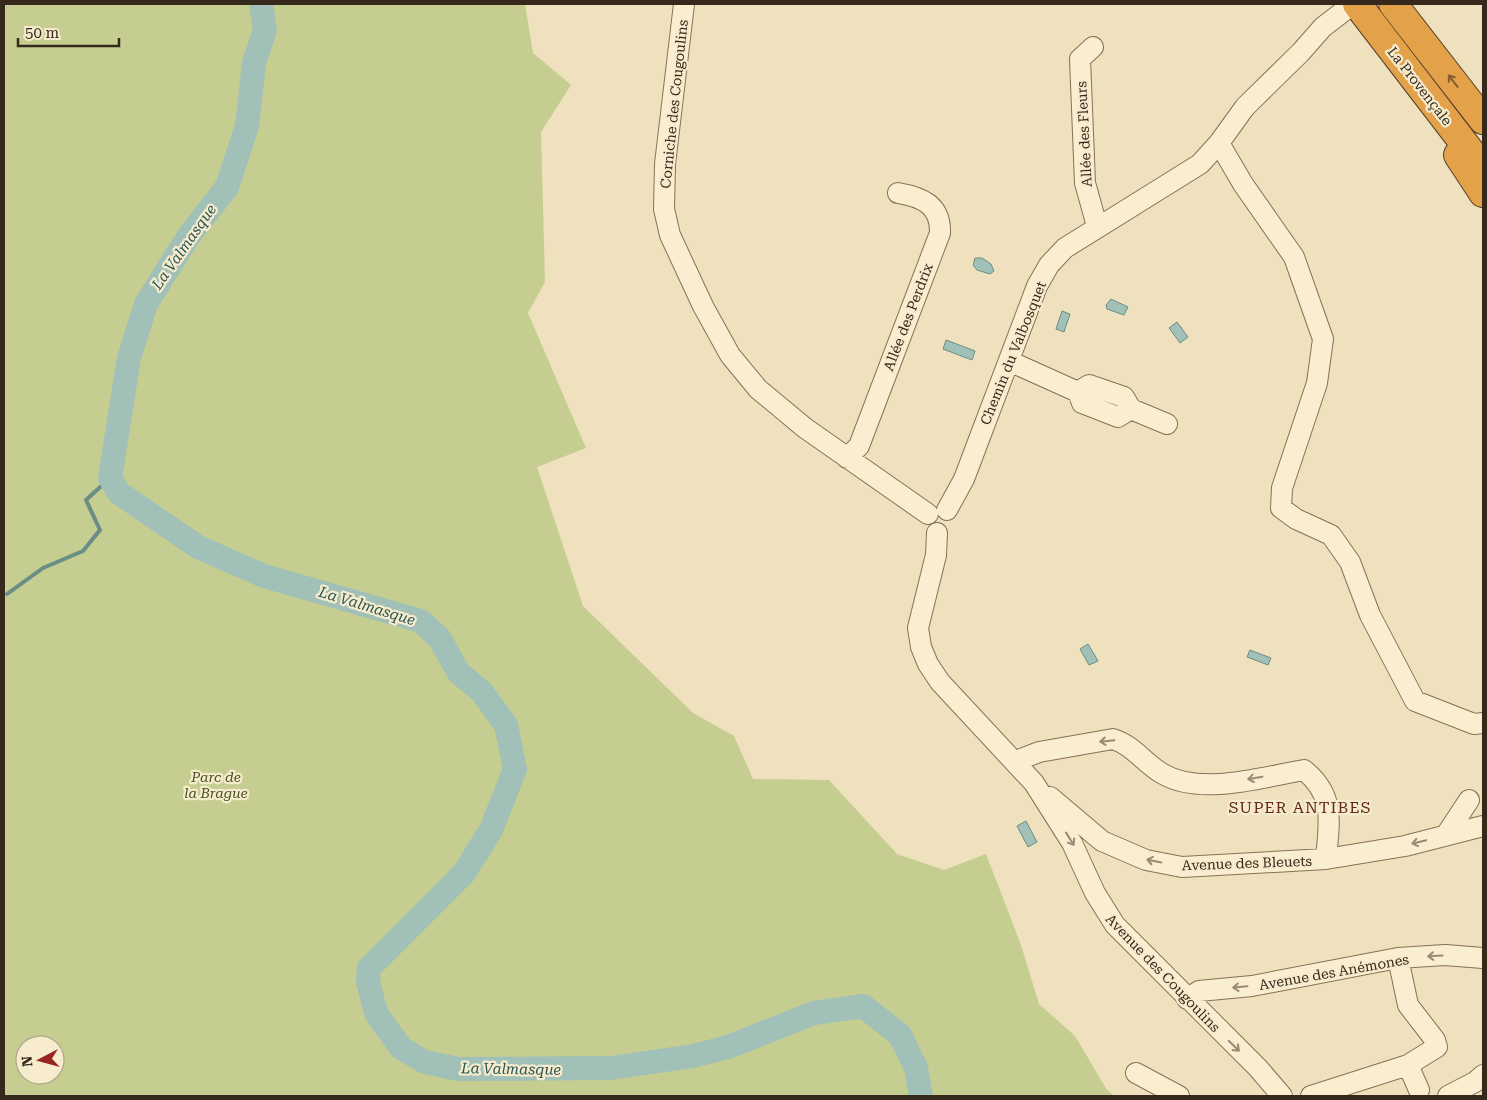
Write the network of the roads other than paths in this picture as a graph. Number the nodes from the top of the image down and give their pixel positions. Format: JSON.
{"nodes":[{"id":1,"x":684,"y":4,"type":"edge"},
{"id":2,"x":1355,"y":4,"type":"edge"},
{"id":3,"x":1393,"y":4,"type":"edge"},
{"id":4,"x":1093,"y":46,"type":"dead end"},
{"id":5,"x":1406,"y":68,"type":"junction"},
{"id":6,"x":1483,"y":120,"type":"edge"},
{"id":7,"x":1219,"y":143,"type":"junction"},
{"id":8,"x":1483,"y":168,"type":"edge"},
{"id":9,"x":898,"y":193,"type":"dead end"},
{"id":10,"x":1483,"y":193,"type":"edge"},
{"id":11,"x":1097,"y":226,"type":"junction"},
{"id":12,"x":1009,"y":362,"type":"junction"},
{"id":13,"x":1168,"y":424,"type":"dead end"},
{"id":14,"x":847,"y":458,"type":"junction"},
{"id":15,"x":937,"y":512,"type":"junction"},
{"id":16,"x":1483,"y":723,"type":"edge"},
{"id":17,"x":1016,"y":761,"type":"junction"},
{"id":18,"x":1469,"y":800,"type":"dead end"},
{"id":19,"x":1058,"y":811,"type":"junction"},
{"id":20,"x":1483,"y":826,"type":"edge"},
{"id":21,"x":1446,"y":835,"type":"junction"},
{"id":22,"x":1326,"y":860,"type":"junction"},
{"id":23,"x":1398,"y":958,"type":"junction"},
{"id":24,"x":1483,"y":958,"type":"edge"},
{"id":25,"x":1187,"y":998,"type":"junction"},
{"id":26,"x":1408,"y":1065,"type":"junction"},
{"id":27,"x":1136,"y":1072,"type":"dead end"},
{"id":28,"x":1479,"y":1084,"type":"edge"},
{"id":29,"x":1420,"y":1094,"type":"edge"},
{"id":30,"x":1178,"y":1096,"type":"edge"},
{"id":31,"x":1282,"y":1096,"type":"edge"},
{"id":32,"x":1311,"y":1096,"type":"edge"},
{"id":33,"x":1448,"y":1096,"type":"edge"}],
"edges":[{"from":1,"to":14,"type":"street","name":"Corniche des Cougoulins"},
{"from":2,"to":5,"type":"highway","name":"La Provençale"},
{"from":2,"to":7,"type":"street","name":"Chemin du Valbosquet"},
{"from":6,"to":3,"type":"highway","name":"La Provençale","one_way":true},
{"from":4,"to":11,"type":"street","name":"Allée des Fleurs"},
{"from":5,"to":8,"type":"highway","name":"La Provençale"},
{"from":5,"to":10,"type":"highway"},
{"from":7,"to":11,"type":"street","name":"Chemin du Valbosquet"},
{"from":7,"to":16,"type":"street"},
{"from":9,"to":14,"type":"street","name":"Allée des Perdrix"},
{"from":11,"to":12,"type":"street","name":"Chemin du Valbosquet"},
{"from":12,"to":13,"type":"street"},
{"from":12,"to":15,"type":"street","name":"Chemin du Valbosquet"},
{"from":14,"to":15,"type":"street","name":"Corniche des Cougoulins"},
{"from":15,"to":17,"type":"street"},
{"from":17,"to":19,"type":"street","name":"Avenue des Bleuets"},
{"from":22,"to":17,"type":"street","one_way":true},
{"from":18,"to":21,"type":"street"},
{"from":22,"to":19,"type":"street","name":"Avenue des Bleuets","one_way":true},
{"from":19,"to":25,"type":"street","name":"Avenue des Cougoulins","one_way":true},
{"from":20,"to":21,"type":"street","name":"Avenue des Bleuets"},
{"from":21,"to":22,"type":"street","name":"Avenue des Bleuets","one_way":true},
{"from":24,"to":23,"type":"street","name":"Avenue des Anémones","one_way":true},
{"from":23,"to":25,"type":"street","name":"Avenue des Anémones","one_way":true},
{"from":23,"to":26,"type":"street"},
{"from":25,"to":31,"type":"street","name":"Avenue des Cougoulins","one_way":true},
{"from":26,"to":29,"type":"street"},
{"from":26,"to":32,"type":"street"},
{"from":27,"to":30,"type":"street"},
{"from":28,"to":33,"type":"street"}]}
